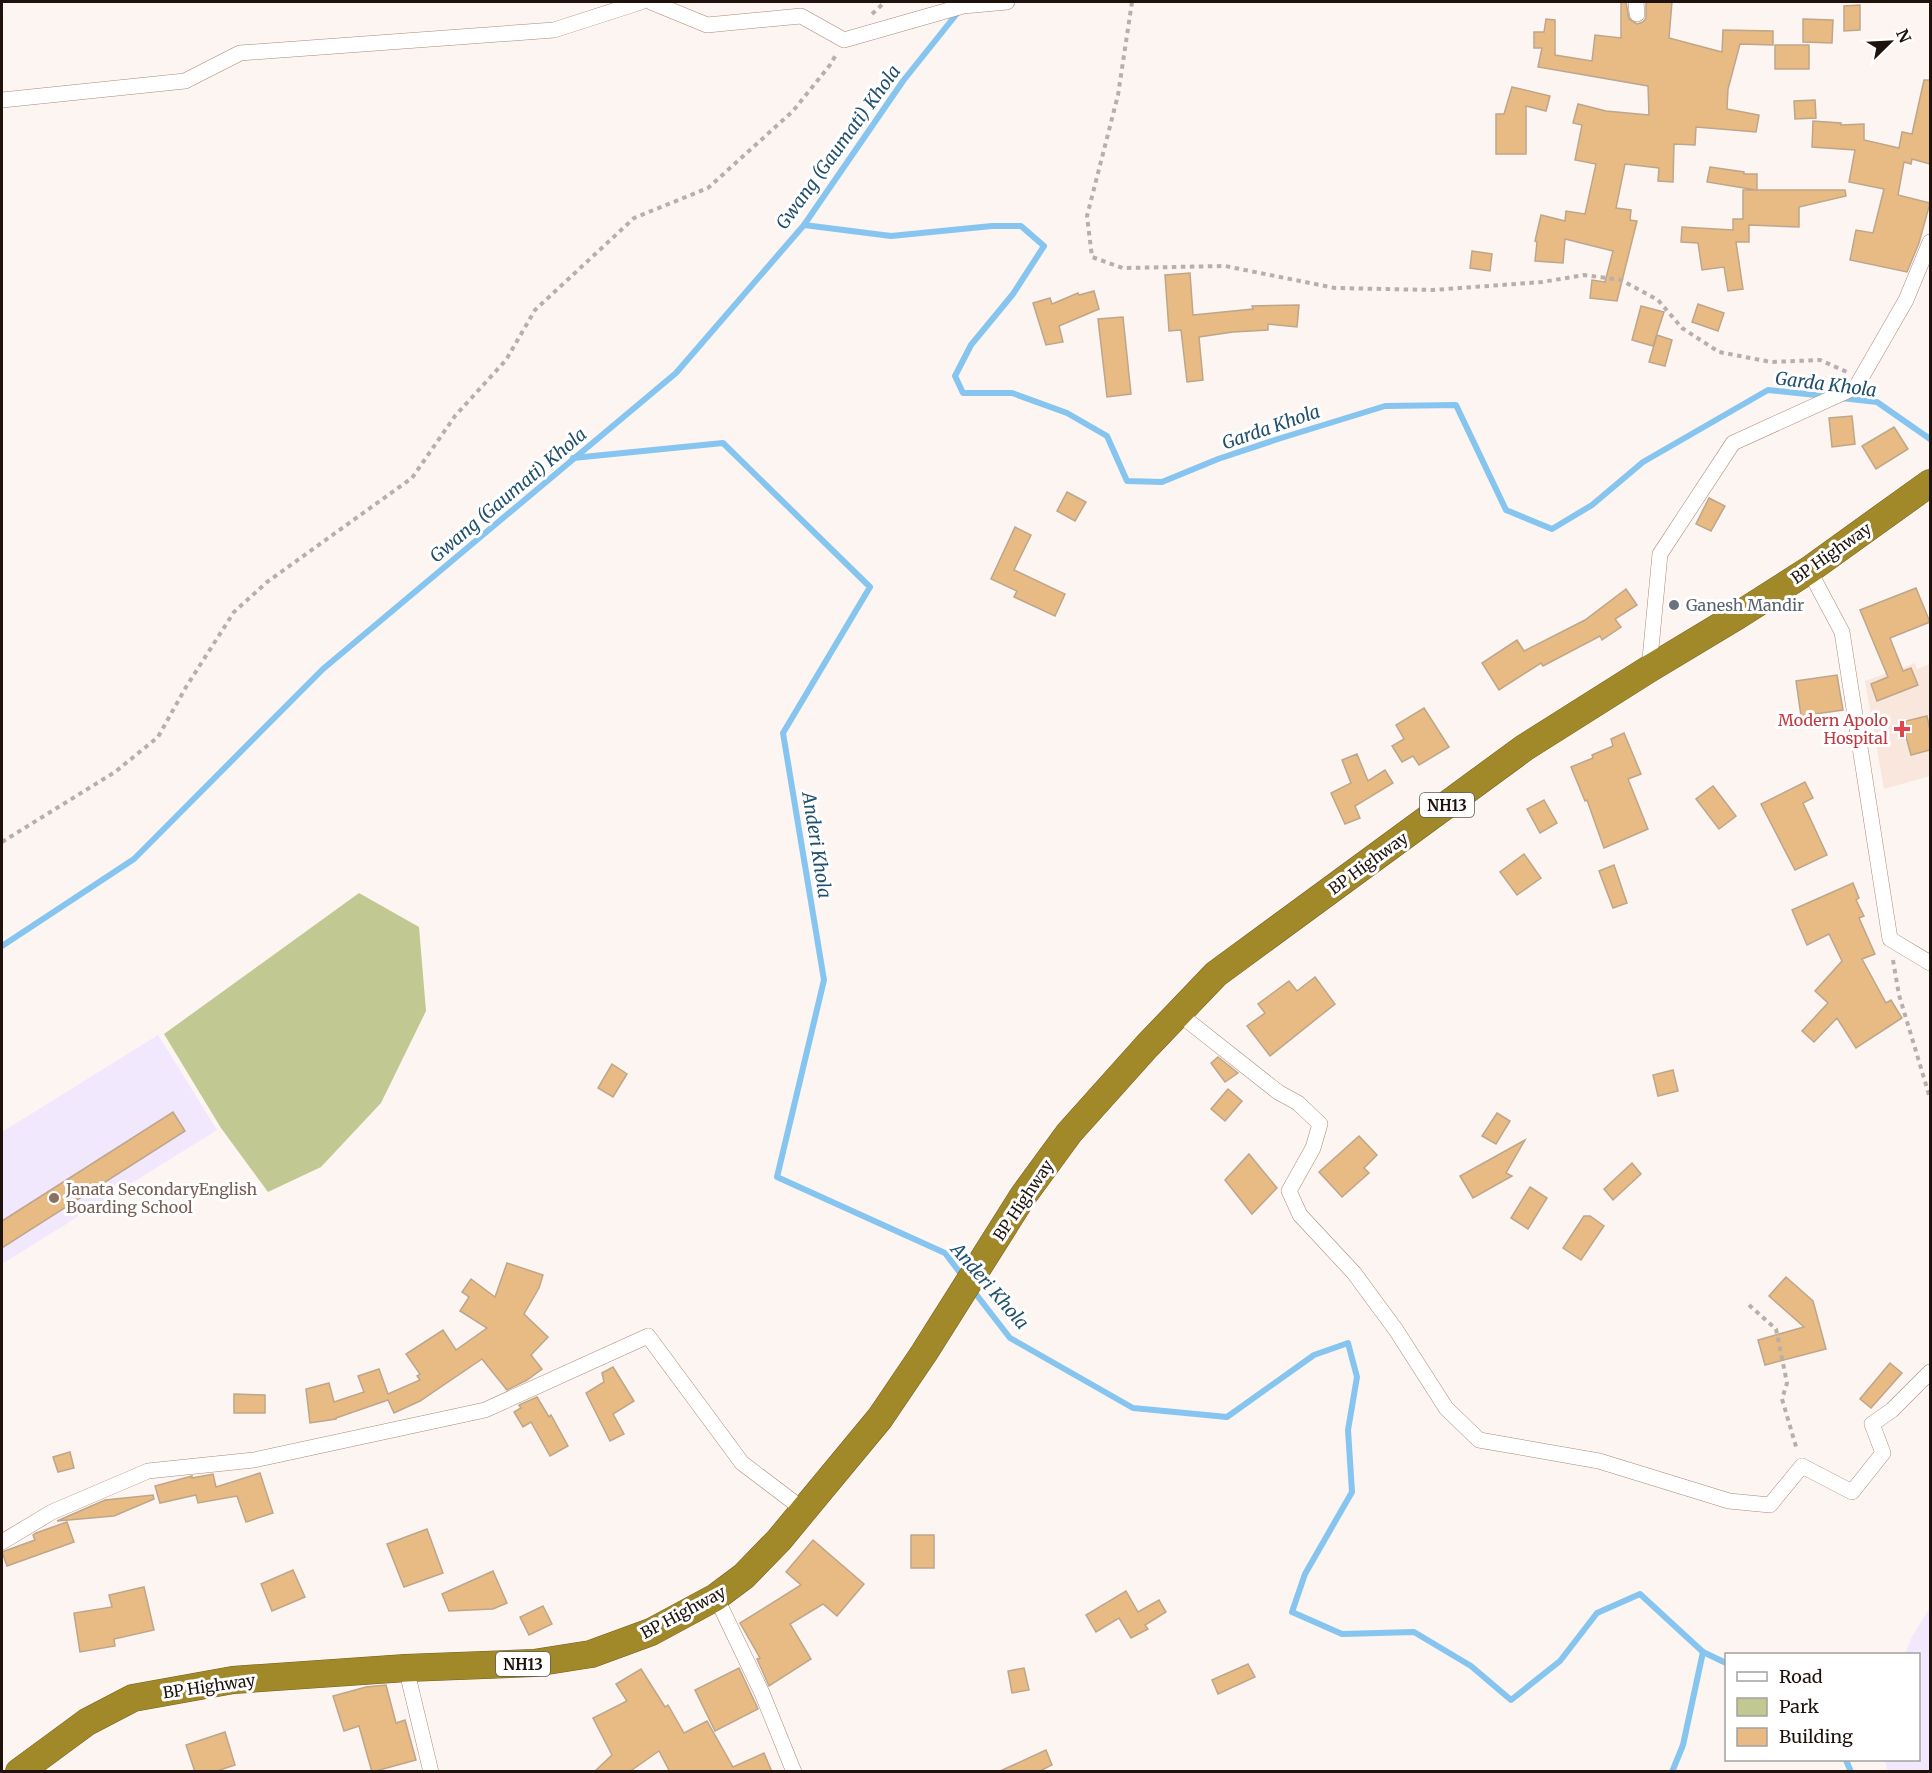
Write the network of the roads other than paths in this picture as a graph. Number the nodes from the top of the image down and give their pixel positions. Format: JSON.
{"nodes":[{"id":1,"x":641,"y":2,"type":"edge"},
{"id":2,"x":651,"y":2,"type":"edge"},
{"id":3,"x":1007,"y":2,"type":"edge"},
{"id":4,"x":2,"y":100,"type":"edge"},
{"id":5,"x":1930,"y":242,"type":"edge"},
{"id":6,"x":1930,"y":483,"type":"edge"},
{"id":7,"x":1809,"y":570,"type":"junction"},
{"id":8,"x":1649,"y":669,"type":"junction"},
{"id":9,"x":1930,"y":963,"type":"edge"},
{"id":10,"x":1178,"y":1013,"type":"junction"},
{"id":11,"x":1930,"y":1372,"type":"edge"},
{"id":12,"x":804,"y":1510,"type":"junction"},
{"id":13,"x":2,"y":1542,"type":"edge"},
{"id":14,"x":716,"y":1597,"type":"junction"},
{"id":15,"x":406,"y":1668,"type":"junction"},
{"id":16,"x":19,"y":1772,"type":"edge"},
{"id":17,"x":431,"y":1772,"type":"edge"},
{"id":18,"x":795,"y":1772,"type":"edge"}],
"edges":[{"from":1,"to":4,"type":"street"},
{"from":2,"to":3,"type":"street"},
{"from":5,"to":8,"type":"street"},
{"from":6,"to":7,"type":"highway","name":"BP Highway","number":"NH13"},
{"from":7,"to":8,"type":"highway","name":"BP Highway","number":"NH13"},
{"from":7,"to":9,"type":"street"},
{"from":8,"to":10,"type":"highway","name":"BP Highway","number":"NH13"},
{"from":10,"to":11,"type":"street"},
{"from":10,"to":12,"type":"highway","name":"BP Highway","number":"NH13"},
{"from":12,"to":13,"type":"street"},
{"from":12,"to":14,"type":"highway","name":"BP Highway","number":"NH13"},
{"from":14,"to":15,"type":"highway","name":"BP Highway","number":"NH13"},
{"from":14,"to":18,"type":"street"},
{"from":15,"to":16,"type":"highway","name":"BP Highway","number":"NH13"},
{"from":15,"to":17,"type":"street"}]}
